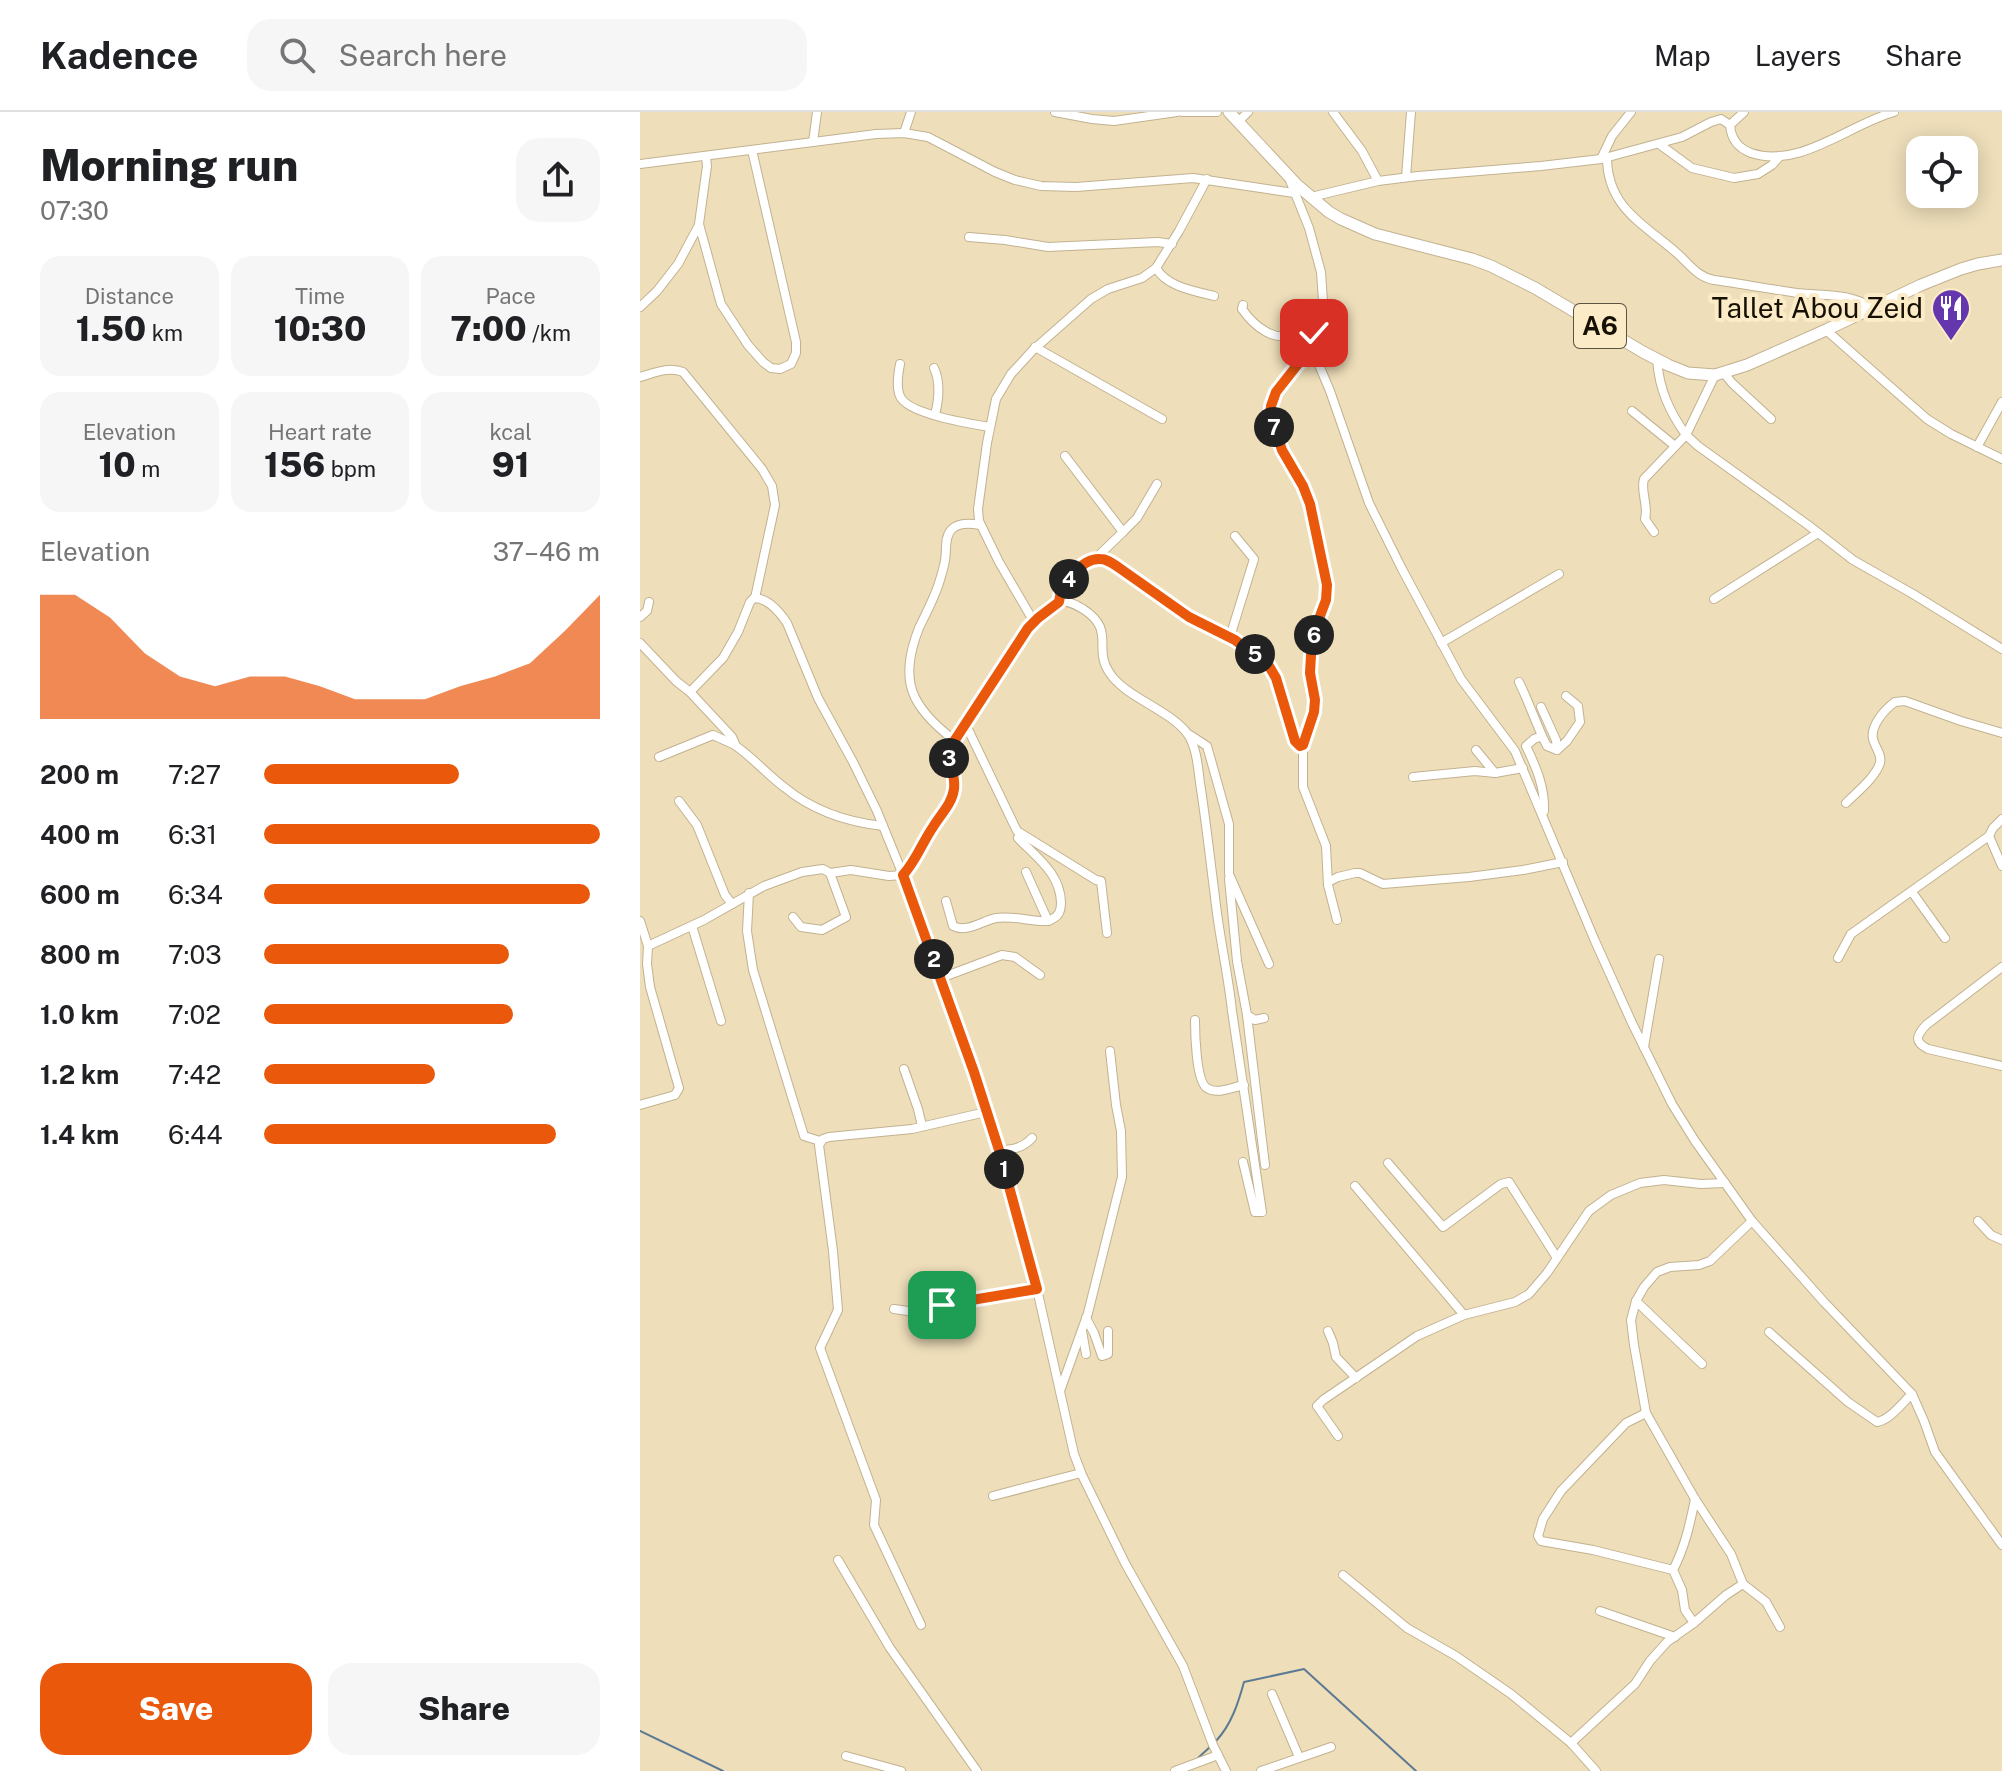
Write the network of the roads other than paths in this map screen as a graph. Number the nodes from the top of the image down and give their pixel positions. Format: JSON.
{"nodes":[{"id":1,"x":817,"y":112,"type":"edge"},
{"id":2,"x":911,"y":112,"type":"edge"},
{"id":3,"x":1055,"y":112,"type":"edge"},
{"id":4,"x":1180,"y":112,"type":"edge"},
{"id":5,"x":1217,"y":112,"type":"edge"},
{"id":6,"x":1229,"y":112,"type":"edge"},
{"id":7,"x":1248,"y":112,"type":"edge"},
{"id":8,"x":1333,"y":112,"type":"edge"},
{"id":9,"x":1411,"y":112,"type":"edge"},
{"id":10,"x":1631,"y":112,"type":"edge"},
{"id":11,"x":1744,"y":112,"type":"edge"},
{"id":12,"x":1894,"y":112,"type":"edge"},
{"id":13,"x":1723,"y":115,"type":"edge"},
{"id":14,"x":1238,"y":122,"type":"junction"},
{"id":15,"x":1730,"y":125,"type":"junction"},
{"id":16,"x":904,"y":133,"type":"junction"},
{"id":17,"x":813,"y":142,"type":"junction"},
{"id":18,"x":1659,"y":144,"type":"junction"},
{"id":19,"x":752,"y":150,"type":"junction"},
{"id":20,"x":706,"y":156,"type":"junction"},
{"id":21,"x":1780,"y":156,"type":"junction"},
{"id":22,"x":1604,"y":158,"type":"junction"},
{"id":23,"x":640,"y":164,"type":"edge"},
{"id":24,"x":1289,"y":176,"type":"junction"},
{"id":25,"x":1406,"y":177,"type":"junction"},
{"id":26,"x":1207,"y":179,"type":"junction"},
{"id":27,"x":1378,"y":181,"type":"junction"},
{"id":28,"x":1294,"y":193,"type":"junction"},
{"id":29,"x":1311,"y":197,"type":"junction"},
{"id":30,"x":699,"y":224,"type":"junction"},
{"id":31,"x":969,"y":237,"type":"dead end"},
{"id":32,"x":1172,"y":244,"type":"junction"},
{"id":33,"x":2002,"y":260,"type":"edge"},
{"id":34,"x":1156,"y":268,"type":"junction"},
{"id":35,"x":1214,"y":296,"type":"dead end"},
{"id":36,"x":1243,"y":305,"type":"dead end"},
{"id":37,"x":640,"y":307,"type":"edge"},
{"id":38,"x":1872,"y":308,"type":"junction"},
{"id":39,"x":1319,"y":318,"type":"junction"},
{"id":40,"x":1826,"y":330,"type":"junction"},
{"id":41,"x":1313,"y":345,"type":"junction"},
{"id":42,"x":1035,"y":347,"type":"junction"},
{"id":43,"x":1657,"y":359,"type":"junction"},
{"id":44,"x":900,"y":364,"type":"dead end"},
{"id":45,"x":934,"y":368,"type":"dead end"},
{"id":46,"x":1719,"y":374,"type":"junction"},
{"id":47,"x":640,"y":377,"type":"edge"},
{"id":48,"x":2002,"y":402,"type":"edge"},
{"id":49,"x":1632,"y":411,"type":"dead end"},
{"id":50,"x":935,"y":415,"type":"junction"},
{"id":51,"x":1162,"y":419,"type":"dead end"},
{"id":52,"x":1771,"y":419,"type":"dead end"},
{"id":53,"x":990,"y":427,"type":"junction"},
{"id":54,"x":1686,"y":435,"type":"junction"},
{"id":55,"x":1675,"y":446,"type":"junction"},
{"id":56,"x":1977,"y":447,"type":"junction"},
{"id":57,"x":1065,"y":456,"type":"dead end"},
{"id":58,"x":2002,"y":459,"type":"edge"},
{"id":59,"x":1157,"y":484,"type":"dead end"},
{"id":60,"x":980,"y":525,"type":"junction"},
{"id":61,"x":1123,"y":532,"type":"junction"},
{"id":62,"x":1654,"y":532,"type":"dead end"},
{"id":63,"x":1818,"y":533,"type":"junction"},
{"id":64,"x":1235,"y":536,"type":"dead end"},
{"id":65,"x":1095,"y":559,"type":"junction"},
{"id":66,"x":1559,"y":574,"type":"dead end"},
{"id":67,"x":755,"y":598,"type":"junction"},
{"id":68,"x":1714,"y":599,"type":"dead end"},
{"id":69,"x":649,"y":602,"type":"dead end"},
{"id":70,"x":1059,"y":602,"type":"junction"},
{"id":71,"x":640,"y":617,"type":"edge"},
{"id":72,"x":1034,"y":622,"type":"junction"},
{"id":73,"x":1230,"y":637,"type":"junction"},
{"id":74,"x":640,"y":643,"type":"edge"},
{"id":75,"x":1441,"y":643,"type":"junction"},
{"id":76,"x":2002,"y":649,"type":"edge"},
{"id":77,"x":1519,"y":682,"type":"dead end"},
{"id":78,"x":690,"y":692,"type":"junction"},
{"id":79,"x":1566,"y":696,"type":"dead end"},
{"id":80,"x":1541,"y":707,"type":"dead end"},
{"id":81,"x":965,"y":723,"type":"junction"},
{"id":82,"x":1186,"y":732,"type":"junction"},
{"id":83,"x":2002,"y":733,"type":"edge"},
{"id":84,"x":1542,"y":736,"type":"junction"},
{"id":85,"x":954,"y":740,"type":"junction"},
{"id":86,"x":1303,"y":745,"type":"junction"},
{"id":87,"x":736,"y":746,"type":"junction"},
{"id":88,"x":1476,"y":750,"type":"dead end"},
{"id":89,"x":1557,"y":750,"type":"junction"},
{"id":90,"x":659,"y":757,"type":"dead end"},
{"id":91,"x":1523,"y":768,"type":"junction"},
{"id":92,"x":1495,"y":773,"type":"junction"},
{"id":93,"x":1413,"y":777,"type":"dead end"},
{"id":94,"x":679,"y":801,"type":"dead end"},
{"id":95,"x":1846,"y":803,"type":"dead end"},
{"id":96,"x":1544,"y":816,"type":"junction"},
{"id":97,"x":2002,"y":819,"type":"edge"},
{"id":98,"x":883,"y":826,"type":"junction"},
{"id":99,"x":1021,"y":834,"type":"junction"},
{"id":100,"x":1989,"y":836,"type":"junction"},
{"id":101,"x":1563,"y":862,"type":"junction"},
{"id":102,"x":2002,"y":866,"type":"edge"},
{"id":103,"x":1026,"y":872,"type":"dead end"},
{"id":104,"x":830,"y":873,"type":"junction"},
{"id":105,"x":1229,"y":874,"type":"junction"},
{"id":106,"x":903,"y":875,"type":"junction"},
{"id":107,"x":1328,"y":882,"type":"junction"},
{"id":108,"x":1912,"y":892,"type":"junction"},
{"id":109,"x":749,"y":893,"type":"junction"},
{"id":110,"x":946,"y":901,"type":"dead end"},
{"id":111,"x":732,"y":904,"type":"junction"},
{"id":112,"x":793,"y":917,"type":"dead end"},
{"id":113,"x":1337,"y":920,"type":"dead end"},
{"id":114,"x":640,"y":921,"type":"edge"},
{"id":115,"x":1048,"y":921,"type":"junction"},
{"id":116,"x":692,"y":926,"type":"junction"},
{"id":117,"x":1107,"y":933,"type":"dead end"},
{"id":118,"x":1945,"y":938,"type":"dead end"},
{"id":119,"x":648,"y":946,"type":"junction"},
{"id":120,"x":1838,"y":958,"type":"dead end"},
{"id":121,"x":1659,"y":959,"type":"dead end"},
{"id":122,"x":1269,"y":964,"type":"dead end"},
{"id":123,"x":2002,"y":967,"type":"edge"},
{"id":124,"x":1040,"y":975,"type":"dead end"},
{"id":125,"x":941,"y":978,"type":"junction"},
{"id":126,"x":1247,"y":1015,"type":"junction"},
{"id":127,"x":1264,"y":1018,"type":"dead end"},
{"id":128,"x":1195,"y":1020,"type":"dead end"},
{"id":129,"x":721,"y":1021,"type":"dead end"},
{"id":130,"x":1644,"y":1048,"type":"junction"},
{"id":131,"x":1110,"y":1051,"type":"dead end"},
{"id":132,"x":2002,"y":1066,"type":"edge"},
{"id":133,"x":904,"y":1069,"type":"dead end"},
{"id":134,"x":1244,"y":1085,"type":"junction"},
{"id":135,"x":640,"y":1105,"type":"edge"},
{"id":136,"x":986,"y":1112,"type":"junction"},
{"id":137,"x":922,"y":1126,"type":"junction"},
{"id":138,"x":1032,"y":1138,"type":"dead end"},
{"id":139,"x":820,"y":1141,"type":"junction"},
{"id":140,"x":999,"y":1150,"type":"junction"},
{"id":141,"x":1243,"y":1162,"type":"dead end"},
{"id":142,"x":1388,"y":1163,"type":"dead end"},
{"id":143,"x":1265,"y":1165,"type":"dead end"},
{"id":144,"x":1725,"y":1183,"type":"junction"},
{"id":145,"x":1355,"y":1186,"type":"dead end"},
{"id":146,"x":1752,"y":1221,"type":"junction"},
{"id":147,"x":1978,"y":1221,"type":"dead end"},
{"id":148,"x":2002,"y":1240,"type":"edge"},
{"id":149,"x":1557,"y":1258,"type":"junction"},
{"id":150,"x":1037,"y":1289,"type":"junction"},
{"id":151,"x":1636,"y":1301,"type":"junction"},
{"id":152,"x":894,"y":1309,"type":"dead end"},
{"id":153,"x":1464,"y":1315,"type":"junction"},
{"id":154,"x":1086,"y":1318,"type":"junction"},
{"id":155,"x":1081,"y":1330,"type":"junction"},
{"id":156,"x":1108,"y":1331,"type":"dead end"},
{"id":157,"x":1328,"y":1331,"type":"dead end"},
{"id":158,"x":1769,"y":1332,"type":"dead end"},
{"id":159,"x":1086,"y":1354,"type":"dead end"},
{"id":160,"x":1702,"y":1364,"type":"dead end"},
{"id":161,"x":1356,"y":1378,"type":"junction"},
{"id":162,"x":1060,"y":1392,"type":"junction"},
{"id":163,"x":1912,"y":1394,"type":"junction"},
{"id":164,"x":1646,"y":1413,"type":"junction"},
{"id":165,"x":1338,"y":1436,"type":"dead end"},
{"id":166,"x":1081,"y":1473,"type":"junction"},
{"id":167,"x":993,"y":1496,"type":"dead end"},
{"id":168,"x":1695,"y":1499,"type":"junction"},
{"id":169,"x":2002,"y":1545,"type":"edge"},
{"id":170,"x":838,"y":1560,"type":"dead end"},
{"id":171,"x":1673,"y":1570,"type":"junction"},
{"id":172,"x":1343,"y":1575,"type":"dead end"},
{"id":173,"x":1743,"y":1584,"type":"junction"},
{"id":174,"x":1600,"y":1611,"type":"dead end"},
{"id":175,"x":1694,"y":1623,"type":"junction"},
{"id":176,"x":921,"y":1625,"type":"dead end"},
{"id":177,"x":1780,"y":1627,"type":"dead end"},
{"id":178,"x":1675,"y":1637,"type":"junction"},
{"id":179,"x":1272,"y":1694,"type":"dead end"},
{"id":180,"x":1571,"y":1743,"type":"junction"},
{"id":181,"x":1331,"y":1747,"type":"dead end"},
{"id":182,"x":1217,"y":1753,"type":"junction"},
{"id":183,"x":846,"y":1756,"type":"dead end"},
{"id":184,"x":1299,"y":1757,"type":"junction"},
{"id":185,"x":901,"y":1771,"type":"edge"},
{"id":186,"x":977,"y":1771,"type":"edge"},
{"id":187,"x":1175,"y":1771,"type":"edge"},
{"id":188,"x":1226,"y":1771,"type":"edge"},
{"id":189,"x":1261,"y":1771,"type":"edge"},
{"id":190,"x":1596,"y":1771,"type":"edge"}],
"edges":[{"from":1,"to":17,"type":"street"},
{"from":2,"to":16,"type":"street"},
{"from":3,"to":4,"type":"street"},
{"from":4,"to":5,"type":"street"},
{"from":6,"to":14,"type":"highway","number":"A6"},
{"from":7,"to":14,"type":"street"},
{"from":8,"to":27,"type":"street"},
{"from":9,"to":25,"type":"street"},
{"from":10,"to":22,"type":"street"},
{"from":11,"to":15,"type":"street"},
{"from":12,"to":21,"type":"street"},
{"from":13,"to":15,"type":"street"},
{"from":13,"to":18,"type":"street"},
{"from":14,"to":24,"type":"highway","number":"A6"},
{"from":15,"to":21,"type":"street"},
{"from":16,"to":17,"type":"street"},
{"from":16,"to":26,"type":"street"},
{"from":17,"to":19,"type":"street"},
{"from":18,"to":21,"type":"street"},
{"from":18,"to":22,"type":"street"},
{"from":19,"to":20,"type":"street"},
{"from":19,"to":30,"type":"street"},
{"from":20,"to":23,"type":"street"},
{"from":20,"to":30,"type":"street"},
{"from":22,"to":25,"type":"street"},
{"from":22,"to":38,"type":"street"},
{"from":24,"to":28,"type":"street"},
{"from":24,"to":29,"type":"highway","number":"A6"},
{"from":25,"to":27,"type":"street"},
{"from":26,"to":28,"type":"street"},
{"from":26,"to":32,"type":"street"},
{"from":27,"to":29,"type":"street"},
{"from":28,"to":39,"type":"street"},
{"from":29,"to":43,"type":"highway","number":"A6"},
{"from":30,"to":37,"type":"street"},
{"from":31,"to":32,"type":"street"},
{"from":32,"to":34,"type":"street"},
{"from":33,"to":38,"type":"highway","number":"A6"},
{"from":34,"to":35,"type":"street"},
{"from":34,"to":42,"type":"street"},
{"from":36,"to":39,"type":"street"},
{"from":38,"to":40,"type":"highway","number":"A6"},
{"from":39,"to":41,"type":"street"},
{"from":40,"to":46,"type":"highway","number":"A6"},
{"from":40,"to":56,"type":"street"},
{"from":41,"to":75,"type":"street"},
{"from":41,"to":86,"type":"street"},
{"from":42,"to":51,"type":"street"},
{"from":42,"to":53,"type":"street"},
{"from":43,"to":46,"type":"highway","number":"A6"},
{"from":43,"to":54,"type":"street"},
{"from":44,"to":50,"type":"street"},
{"from":45,"to":50,"type":"street"},
{"from":46,"to":52,"type":"street"},
{"from":46,"to":54,"type":"street"},
{"from":47,"to":67,"type":"street"},
{"from":48,"to":56,"type":"street"},
{"from":49,"to":55,"type":"street"},
{"from":50,"to":53,"type":"street"},
{"from":53,"to":60,"type":"street"},
{"from":54,"to":55,"type":"street"},
{"from":54,"to":63,"type":"street"},
{"from":55,"to":62,"type":"street"},
{"from":56,"to":58,"type":"street"},
{"from":57,"to":61,"type":"street"},
{"from":59,"to":61,"type":"street"},
{"from":60,"to":72,"type":"street"},
{"from":60,"to":85,"type":"street"},
{"from":61,"to":65,"type":"street"},
{"from":63,"to":68,"type":"street"},
{"from":63,"to":76,"type":"street"},
{"from":64,"to":73,"type":"street"},
{"from":65,"to":70,"type":"street"},
{"from":65,"to":73,"type":"street"},
{"from":66,"to":75,"type":"street"},
{"from":67,"to":78,"type":"street"},
{"from":67,"to":98,"type":"street"},
{"from":69,"to":71,"type":"street"},
{"from":70,"to":72,"type":"street"},
{"from":70,"to":82,"type":"street"},
{"from":72,"to":81,"type":"street"},
{"from":73,"to":86,"type":"street"},
{"from":74,"to":78,"type":"street"},
{"from":75,"to":91,"type":"street"},
{"from":77,"to":84,"type":"street"},
{"from":78,"to":87,"type":"street"},
{"from":79,"to":89,"type":"street"},
{"from":80,"to":89,"type":"street"},
{"from":81,"to":85,"type":"street"},
{"from":81,"to":99,"type":"street"},
{"from":82,"to":105,"type":"street"},
{"from":82,"to":134,"type":"street"},
{"from":83,"to":95,"type":"street"},
{"from":84,"to":89,"type":"street"},
{"from":84,"to":96,"type":"street"},
{"from":85,"to":106,"type":"street"},
{"from":86,"to":107,"type":"street"},
{"from":87,"to":90,"type":"street"},
{"from":87,"to":98,"type":"street"},
{"from":88,"to":92,"type":"street"},
{"from":91,"to":92,"type":"street"},
{"from":91,"to":96,"type":"street"},
{"from":92,"to":93,"type":"street"},
{"from":94,"to":111,"type":"street"},
{"from":96,"to":101,"type":"street"},
{"from":97,"to":100,"type":"street"},
{"from":98,"to":106,"type":"street"},
{"from":99,"to":115,"type":"street"},
{"from":99,"to":117,"type":"street"},
{"from":100,"to":102,"type":"street"},
{"from":100,"to":108,"type":"street"},
{"from":101,"to":107,"type":"street"},
{"from":101,"to":130,"type":"street"},
{"from":103,"to":115,"type":"street"},
{"from":104,"to":106,"type":"street"},
{"from":104,"to":109,"type":"street"},
{"from":104,"to":112,"type":"street"},
{"from":105,"to":122,"type":"street"},
{"from":105,"to":126,"type":"street"},
{"from":106,"to":125,"type":"street"},
{"from":107,"to":113,"type":"street"},
{"from":108,"to":118,"type":"street"},
{"from":108,"to":120,"type":"street"},
{"from":109,"to":111,"type":"street"},
{"from":109,"to":139,"type":"street"},
{"from":110,"to":115,"type":"street"},
{"from":111,"to":116,"type":"street"},
{"from":114,"to":119,"type":"street"},
{"from":116,"to":119,"type":"street"},
{"from":116,"to":129,"type":"street"},
{"from":119,"to":135,"type":"street"},
{"from":121,"to":130,"type":"street"},
{"from":123,"to":132,"type":"street"},
{"from":124,"to":125,"type":"street"},
{"from":125,"to":136,"type":"street"},
{"from":126,"to":127,"type":"street"},
{"from":126,"to":143,"type":"street"},
{"from":128,"to":134,"type":"street"},
{"from":130,"to":144,"type":"street"},
{"from":131,"to":154,"type":"street"},
{"from":133,"to":137,"type":"street"},
{"from":134,"to":141,"type":"street"},
{"from":136,"to":137,"type":"street"},
{"from":136,"to":140,"type":"street"},
{"from":137,"to":139,"type":"street"},
{"from":138,"to":140,"type":"street"},
{"from":139,"to":176,"type":"street"},
{"from":140,"to":150,"type":"street"},
{"from":142,"to":149,"type":"street"},
{"from":144,"to":146,"type":"street"},
{"from":144,"to":149,"type":"street"},
{"from":145,"to":153,"type":"street"},
{"from":146,"to":151,"type":"street"},
{"from":146,"to":163,"type":"street"},
{"from":147,"to":148,"type":"street"},
{"from":149,"to":153,"type":"street"},
{"from":150,"to":152,"type":"street"},
{"from":150,"to":162,"type":"street"},
{"from":151,"to":160,"type":"street"},
{"from":151,"to":164,"type":"street"},
{"from":153,"to":161,"type":"street"},
{"from":154,"to":155,"type":"street"},
{"from":154,"to":156,"type":"street"},
{"from":155,"to":159,"type":"street"},
{"from":155,"to":162,"type":"street"},
{"from":157,"to":161,"type":"street"},
{"from":158,"to":163,"type":"street"},
{"from":161,"to":165,"type":"street"},
{"from":162,"to":166,"type":"street"},
{"from":163,"to":169,"type":"street"},
{"from":164,"to":168,"type":"street"},
{"from":164,"to":171,"type":"street"},
{"from":166,"to":167,"type":"street"},
{"from":166,"to":182,"type":"street"},
{"from":168,"to":171,"type":"street"},
{"from":168,"to":173,"type":"street"},
{"from":170,"to":186,"type":"street"},
{"from":171,"to":175,"type":"street"},
{"from":172,"to":180,"type":"street"},
{"from":173,"to":175,"type":"street"},
{"from":173,"to":177,"type":"street"},
{"from":174,"to":178,"type":"street"},
{"from":175,"to":178,"type":"street"},
{"from":178,"to":180,"type":"street"},
{"from":179,"to":184,"type":"street"},
{"from":180,"to":190,"type":"street"},
{"from":181,"to":184,"type":"street"},
{"from":182,"to":187,"type":"street"},
{"from":182,"to":188,"type":"street"},
{"from":183,"to":185,"type":"street"},
{"from":184,"to":189,"type":"street"}]}
